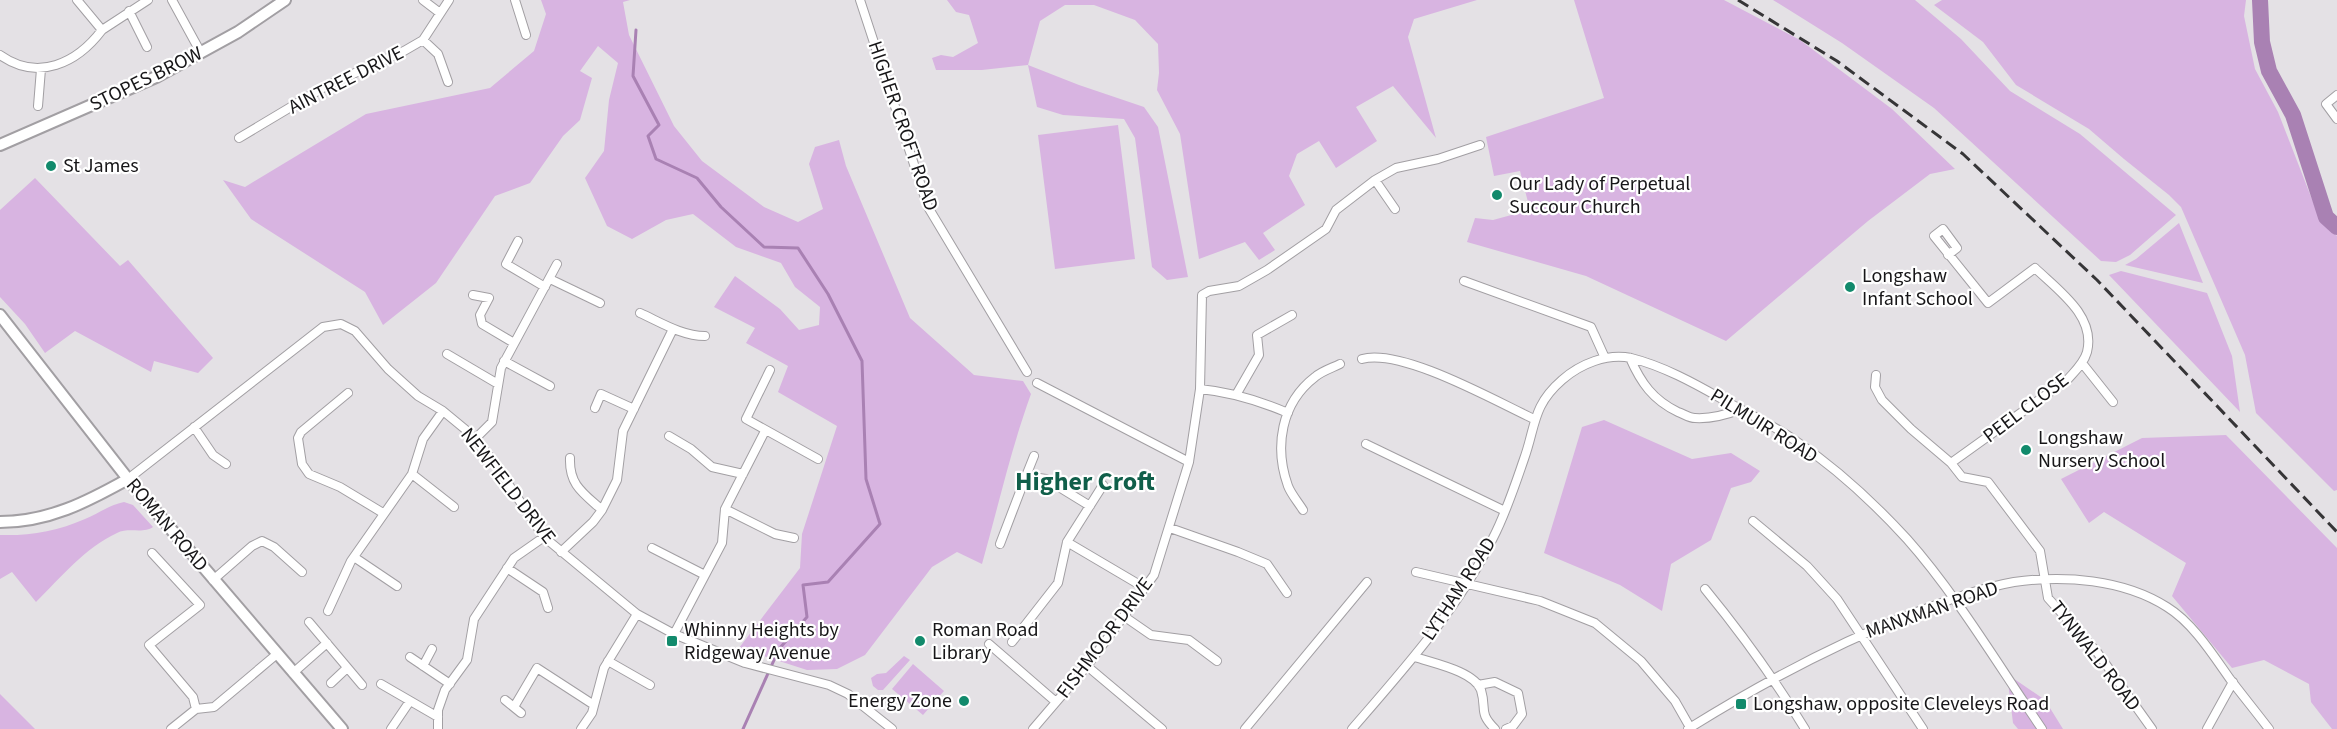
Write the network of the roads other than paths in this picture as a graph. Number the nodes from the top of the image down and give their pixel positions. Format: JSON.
{"nodes":[{"id":1,"x":77,"y":0,"type":"edge"},
{"id":2,"x":148,"y":0,"type":"edge"},
{"id":3,"x":172,"y":0,"type":"edge"},
{"id":4,"x":285,"y":0,"type":"edge"},
{"id":5,"x":423,"y":0,"type":"edge"},
{"id":6,"x":449,"y":0,"type":"edge"},
{"id":7,"x":515,"y":0,"type":"edge"},
{"id":8,"x":860,"y":0,"type":"edge"},
{"id":9,"x":136,"y":3,"type":"edge"},
{"id":10,"x":129,"y":11,"type":"junction"},
{"id":11,"x":441,"y":13,"type":"junction"},
{"id":12,"x":102,"y":30,"type":"junction"},
{"id":13,"x":526,"y":35,"type":"dead end"},
{"id":14,"x":423,"y":40,"type":"junction"},
{"id":15,"x":147,"y":47,"type":"dead end"},
{"id":16,"x":201,"y":53,"type":"junction"},
{"id":17,"x":0,"y":55,"type":"edge"},
{"id":18,"x":42,"y":69,"type":"junction"},
{"id":19,"x":448,"y":82,"type":"dead end"},
{"id":20,"x":2337,"y":95,"type":"edge"},
{"id":21,"x":38,"y":106,"type":"dead end"},
{"id":22,"x":2337,"y":119,"type":"edge"},
{"id":23,"x":238,"y":138,"type":"dead end"},
{"id":24,"x":0,"y":145,"type":"edge"},
{"id":25,"x":1480,"y":145,"type":"dead end"},
{"id":26,"x":1376,"y":180,"type":"junction"},
{"id":27,"x":1395,"y":210,"type":"dead end"},
{"id":28,"x":518,"y":241,"type":"dead end"},
{"id":29,"x":1948,"y":255,"type":"dead end"},
{"id":30,"x":557,"y":264,"type":"dead end"},
{"id":31,"x":550,"y":279,"type":"junction"},
{"id":32,"x":1464,"y":281,"type":"dead end"},
{"id":33,"x":545,"y":287,"type":"junction"},
{"id":34,"x":473,"y":295,"type":"dead end"},
{"id":35,"x":600,"y":303,"type":"dead end"},
{"id":36,"x":640,"y":313,"type":"dead end"},
{"id":37,"x":0,"y":315,"type":"edge"},
{"id":38,"x":1292,"y":315,"type":"dead end"},
{"id":39,"x":673,"y":329,"type":"junction"},
{"id":40,"x":705,"y":336,"type":"dead end"},
{"id":41,"x":514,"y":343,"type":"junction"},
{"id":42,"x":447,"y":354,"type":"dead end"},
{"id":43,"x":1605,"y":358,"type":"junction"},
{"id":44,"x":1629,"y":358,"type":"junction"},
{"id":45,"x":1362,"y":359,"type":"dead end"},
{"id":46,"x":504,"y":362,"type":"junction"},
{"id":47,"x":2082,"y":363,"type":"junction"},
{"id":48,"x":1340,"y":364,"type":"dead end"},
{"id":49,"x":770,"y":370,"type":"dead end"},
{"id":50,"x":1027,"y":372,"type":"dead end"},
{"id":51,"x":1876,"y":375,"type":"dead end"},
{"id":52,"x":1037,"y":383,"type":"dead end"},
{"id":53,"x":498,"y":384,"type":"junction"},
{"id":54,"x":550,"y":386,"type":"dead end"},
{"id":55,"x":1200,"y":389,"type":"junction"},
{"id":56,"x":348,"y":393,"type":"dead end"},
{"id":57,"x":1236,"y":395,"type":"junction"},
{"id":58,"x":2113,"y":402,"type":"dead end"},
{"id":59,"x":595,"y":408,"type":"dead end"},
{"id":60,"x":1741,"y":409,"type":"junction"},
{"id":61,"x":634,"y":410,"type":"junction"},
{"id":62,"x":443,"y":411,"type":"junction"},
{"id":63,"x":1288,"y":413,"type":"junction"},
{"id":64,"x":1533,"y":420,"type":"junction"},
{"id":65,"x":194,"y":427,"type":"junction"},
{"id":66,"x":765,"y":431,"type":"junction"},
{"id":67,"x":669,"y":436,"type":"dead end"},
{"id":68,"x":475,"y":439,"type":"junction"},
{"id":69,"x":1366,"y":444,"type":"dead end"},
{"id":70,"x":1034,"y":456,"type":"dead end"},
{"id":71,"x":570,"y":458,"type":"dead end"},
{"id":72,"x":818,"y":459,"type":"dead end"},
{"id":73,"x":1189,"y":462,"type":"junction"},
{"id":74,"x":1951,"y":463,"type":"junction"},
{"id":75,"x":226,"y":464,"type":"dead end"},
{"id":76,"x":412,"y":474,"type":"junction"},
{"id":77,"x":743,"y":474,"type":"junction"},
{"id":78,"x":1026,"y":476,"type":"junction"},
{"id":79,"x":128,"y":478,"type":"junction"},
{"id":80,"x":1103,"y":485,"type":"dead end"},
{"id":81,"x":1090,"y":506,"type":"junction"},
{"id":82,"x":454,"y":507,"type":"dead end"},
{"id":83,"x":725,"y":509,"type":"junction"},
{"id":84,"x":602,"y":510,"type":"junction"},
{"id":85,"x":1303,"y":510,"type":"dead end"},
{"id":86,"x":1505,"y":511,"type":"junction"},
{"id":87,"x":383,"y":513,"type":"junction"},
{"id":88,"x":1753,"y":521,"type":"dead end"},
{"id":89,"x":0,"y":522,"type":"edge"},
{"id":90,"x":1170,"y":528,"type":"junction"},
{"id":91,"x":544,"y":537,"type":"junction"},
{"id":92,"x":794,"y":538,"type":"dead end"},
{"id":93,"x":1067,"y":542,"type":"junction"},
{"id":94,"x":1000,"y":544,"type":"dead end"},
{"id":95,"x":652,"y":549,"type":"dead end"},
{"id":96,"x":561,"y":552,"type":"junction"},
{"id":97,"x":152,"y":553,"type":"dead end"},
{"id":98,"x":354,"y":557,"type":"junction"},
{"id":99,"x":507,"y":568,"type":"junction"},
{"id":100,"x":302,"y":572,"type":"dead end"},
{"id":101,"x":1416,"y":572,"type":"dead end"},
{"id":102,"x":705,"y":574,"type":"junction"},
{"id":103,"x":2045,"y":579,"type":"junction"},
{"id":104,"x":213,"y":580,"type":"junction"},
{"id":105,"x":1367,"y":582,"type":"dead end"},
{"id":106,"x":1467,"y":585,"type":"junction"},
{"id":107,"x":397,"y":586,"type":"dead end"},
{"id":108,"x":1145,"y":588,"type":"junction"},
{"id":109,"x":1705,"y":590,"type":"dead end"},
{"id":110,"x":1287,"y":593,"type":"dead end"},
{"id":111,"x":1952,"y":598,"type":"junction"},
{"id":112,"x":548,"y":608,"type":"dead end"},
{"id":113,"x":328,"y":611,"type":"dead end"},
{"id":114,"x":637,"y":614,"type":"junction"},
{"id":115,"x":1125,"y":616,"type":"junction"},
{"id":116,"x":309,"y":622,"type":"dead end"},
{"id":117,"x":674,"y":634,"type":"junction"},
{"id":118,"x":1860,"y":634,"type":"junction"},
{"id":119,"x":1012,"y":642,"type":"dead end"},
{"id":120,"x":327,"y":643,"type":"junction"},
{"id":121,"x":989,"y":644,"type":"dead end"},
{"id":122,"x":432,"y":649,"type":"dead end"},
{"id":123,"x":277,"y":654,"type":"junction"},
{"id":124,"x":410,"y":657,"type":"dead end"},
{"id":125,"x":1414,"y":657,"type":"junction"},
{"id":126,"x":608,"y":661,"type":"junction"},
{"id":127,"x":1217,"y":661,"type":"dead end"},
{"id":128,"x":423,"y":666,"type":"junction"},
{"id":129,"x":1087,"y":666,"type":"junction"},
{"id":130,"x":347,"y":668,"type":"junction"},
{"id":131,"x":293,"y":673,"type":"junction"},
{"id":132,"x":1774,"y":678,"type":"junction"},
{"id":133,"x":2232,"y":682,"type":"junction"},
{"id":134,"x":331,"y":683,"type":"dead end"},
{"id":135,"x":381,"y":684,"type":"dead end"},
{"id":136,"x":450,"y":684,"type":"junction"},
{"id":137,"x":362,"y":685,"type":"dead end"},
{"id":138,"x":650,"y":685,"type":"dead end"},
{"id":139,"x":1478,"y":685,"type":"junction"},
{"id":140,"x":505,"y":700,"type":"dead end"},
{"id":141,"x":410,"y":701,"type":"junction"},
{"id":142,"x":1056,"y":702,"type":"junction"},
{"id":143,"x":594,"y":705,"type":"junction"},
{"id":144,"x":514,"y":707,"type":"junction"},
{"id":145,"x":196,"y":709,"type":"junction"},
{"id":146,"x":521,"y":713,"type":"dead end"},
{"id":147,"x":438,"y":717,"type":"junction"},
{"id":148,"x":171,"y":729,"type":"edge"},
{"id":149,"x":342,"y":729,"type":"edge"},
{"id":150,"x":391,"y":729,"type":"edge"},
{"id":151,"x":438,"y":729,"type":"edge"},
{"id":152,"x":581,"y":729,"type":"edge"},
{"id":153,"x":892,"y":729,"type":"edge"},
{"id":154,"x":1033,"y":729,"type":"edge"},
{"id":155,"x":1162,"y":729,"type":"edge"},
{"id":156,"x":1245,"y":729,"type":"edge"},
{"id":157,"x":1352,"y":729,"type":"edge"},
{"id":158,"x":1495,"y":729,"type":"edge"},
{"id":159,"x":1506,"y":729,"type":"edge"},
{"id":160,"x":1689,"y":729,"type":"edge"},
{"id":161,"x":1805,"y":729,"type":"edge"},
{"id":162,"x":1923,"y":729,"type":"edge"},
{"id":163,"x":2042,"y":729,"type":"edge"},
{"id":164,"x":2152,"y":729,"type":"edge"},
{"id":165,"x":2207,"y":729,"type":"edge"},
{"id":166,"x":2269,"y":729,"type":"edge"}],
"edges":[{"from":1,"to":12,"type":"street"},
{"from":2,"to":9,"type":"street"},
{"from":3,"to":16,"type":"street"},
{"from":4,"to":16,"type":"main road","name":"STOPES BROW"},
{"from":5,"to":11,"type":"street"},
{"from":6,"to":11,"type":"street","name":"AINTREE DRIVE"},
{"from":7,"to":13,"type":"street"},
{"from":8,"to":50,"type":"street","name":"HIGHER CROFT ROAD"},
{"from":9,"to":10,"type":"street"},
{"from":10,"to":12,"type":"street"},
{"from":10,"to":15,"type":"street"},
{"from":11,"to":14,"type":"street","name":"AINTREE DRIVE"},
{"from":12,"to":18,"type":"street"},
{"from":14,"to":19,"type":"street","name":"AINTREE DRIVE"},
{"from":14,"to":23,"type":"street","name":"AINTREE DRIVE"},
{"from":16,"to":24,"type":"main road","name":"STOPES BROW"},
{"from":17,"to":18,"type":"street"},
{"from":18,"to":21,"type":"street"},
{"from":20,"to":22,"type":"street"},
{"from":25,"to":26,"type":"street"},
{"from":26,"to":27,"type":"street"},
{"from":26,"to":55,"type":"street","name":"FISHMOOR DRIVE"},
{"from":28,"to":33,"type":"street"},
{"from":29,"to":47,"type":"street","name":"PEEL CLOSE"},
{"from":30,"to":31,"type":"street"},
{"from":31,"to":33,"type":"street"},
{"from":31,"to":35,"type":"street"},
{"from":32,"to":43,"type":"street"},
{"from":33,"to":41,"type":"street"},
{"from":34,"to":41,"type":"street"},
{"from":36,"to":39,"type":"street"},
{"from":37,"to":79,"type":"main road","name":"ROMAN ROAD"},
{"from":38,"to":57,"type":"street"},
{"from":39,"to":40,"type":"street"},
{"from":39,"to":61,"type":"street"},
{"from":41,"to":46,"type":"street"},
{"from":42,"to":53,"type":"street"},
{"from":43,"to":44,"type":"street","name":"PILMUIR ROAD"},
{"from":43,"to":64,"type":"street","name":"LYTHAM ROAD"},
{"from":44,"to":60,"type":"street","name":"PILMUIR ROAD"},
{"from":44,"to":60,"type":"street"},
{"from":45,"to":64,"type":"street"},
{"from":46,"to":53,"type":"street"},
{"from":46,"to":54,"type":"street"},
{"from":47,"to":58,"type":"street"},
{"from":47,"to":74,"type":"street","name":"PEEL CLOSE"},
{"from":48,"to":63,"type":"street"},
{"from":49,"to":66,"type":"street"},
{"from":51,"to":74,"type":"street","name":"TYNWALD ROAD"},
{"from":52,"to":73,"type":"street"},
{"from":53,"to":68,"type":"street"},
{"from":55,"to":57,"type":"street"},
{"from":55,"to":73,"type":"street","name":"FISHMOOR DRIVE"},
{"from":56,"to":87,"type":"street"},
{"from":57,"to":63,"type":"street"},
{"from":59,"to":61,"type":"street"},
{"from":60,"to":111,"type":"street","name":"PILMUIR ROAD"},
{"from":61,"to":84,"type":"street"},
{"from":62,"to":65,"type":"street","name":"NEWFIELD DRIVE"},
{"from":62,"to":68,"type":"street","name":"NEWFIELD DRIVE"},
{"from":62,"to":76,"type":"street"},
{"from":63,"to":85,"type":"street"},
{"from":64,"to":86,"type":"street","name":"LYTHAM ROAD"},
{"from":65,"to":75,"type":"street"},
{"from":65,"to":79,"type":"street","name":"NEWFIELD DRIVE"},
{"from":66,"to":72,"type":"street"},
{"from":66,"to":77,"type":"street"},
{"from":67,"to":77,"type":"street"},
{"from":68,"to":91,"type":"street","name":"NEWFIELD DRIVE"},
{"from":69,"to":86,"type":"street"},
{"from":70,"to":78,"type":"street"},
{"from":71,"to":84,"type":"street"},
{"from":73,"to":90,"type":"street","name":"FISHMOOR DRIVE"},
{"from":74,"to":103,"type":"street","name":"TYNWALD ROAD"},
{"from":76,"to":82,"type":"street"},
{"from":76,"to":87,"type":"street"},
{"from":77,"to":83,"type":"street"},
{"from":78,"to":81,"type":"street"},
{"from":78,"to":94,"type":"street"},
{"from":79,"to":89,"type":"main road"},
{"from":79,"to":104,"type":"main road","name":"ROMAN ROAD"},
{"from":80,"to":81,"type":"street"},
{"from":81,"to":93,"type":"street"},
{"from":83,"to":92,"type":"street"},
{"from":83,"to":102,"type":"street"},
{"from":84,"to":96,"type":"street"},
{"from":86,"to":106,"type":"street","name":"LYTHAM ROAD"},
{"from":87,"to":98,"type":"street"},
{"from":88,"to":118,"type":"street"},
{"from":90,"to":108,"type":"street","name":"FISHMOOR DRIVE"},
{"from":90,"to":110,"type":"street"},
{"from":91,"to":96,"type":"street","name":"NEWFIELD DRIVE"},
{"from":91,"to":99,"type":"street"},
{"from":93,"to":108,"type":"street"},
{"from":93,"to":119,"type":"street"},
{"from":95,"to":102,"type":"street"},
{"from":96,"to":114,"type":"street","name":"NEWFIELD DRIVE"},
{"from":97,"to":145,"type":"street"},
{"from":98,"to":107,"type":"street"},
{"from":98,"to":113,"type":"street"},
{"from":99,"to":112,"type":"street"},
{"from":99,"to":136,"type":"street"},
{"from":100,"to":104,"type":"street"},
{"from":101,"to":106,"type":"street"},
{"from":102,"to":117,"type":"street"},
{"from":103,"to":111,"type":"street","name":"MANXMAN ROAD"},
{"from":103,"to":133,"type":"street","name":"MANXMAN ROAD"},
{"from":103,"to":164,"type":"street","name":"TYNWALD ROAD"},
{"from":104,"to":123,"type":"main road","name":"ROMAN ROAD"},
{"from":105,"to":156,"type":"street"},
{"from":106,"to":125,"type":"street","name":"LYTHAM ROAD"},
{"from":106,"to":160,"type":"street"},
{"from":108,"to":115,"type":"street","name":"FISHMOOR DRIVE"},
{"from":109,"to":132,"type":"street"},
{"from":111,"to":118,"type":"street","name":"MANXMAN ROAD"},
{"from":111,"to":163,"type":"street","name":"PILMUIR ROAD"},
{"from":114,"to":117,"type":"street","name":"NEWFIELD DRIVE"},
{"from":114,"to":126,"type":"street"},
{"from":115,"to":127,"type":"street"},
{"from":115,"to":129,"type":"street","name":"FISHMOOR DRIVE"},
{"from":116,"to":120,"type":"street"},
{"from":117,"to":153,"type":"street","name":"NEWFIELD DRIVE"},
{"from":118,"to":132,"type":"street","name":"MANXMAN ROAD"},
{"from":118,"to":162,"type":"street"},
{"from":120,"to":130,"type":"street"},
{"from":120,"to":131,"type":"street"},
{"from":121,"to":142,"type":"street"},
{"from":122,"to":128,"type":"street"},
{"from":123,"to":131,"type":"main road","name":"ROMAN ROAD"},
{"from":123,"to":145,"type":"street"},
{"from":124,"to":128,"type":"street"},
{"from":125,"to":139,"type":"street"},
{"from":125,"to":157,"type":"street","name":"LYTHAM ROAD"},
{"from":126,"to":138,"type":"street"},
{"from":126,"to":143,"type":"street"},
{"from":128,"to":136,"type":"street"},
{"from":129,"to":142,"type":"street","name":"FISHMOOR DRIVE"},
{"from":129,"to":155,"type":"street"},
{"from":130,"to":134,"type":"street"},
{"from":130,"to":137,"type":"street"},
{"from":131,"to":149,"type":"main road","name":"ROMAN ROAD"},
{"from":132,"to":160,"type":"street","name":"MANXMAN ROAD"},
{"from":132,"to":161,"type":"street"},
{"from":133,"to":165,"type":"street"},
{"from":133,"to":166,"type":"street","name":"MANXMAN ROAD"},
{"from":135,"to":141,"type":"street"},
{"from":136,"to":147,"type":"street"},
{"from":139,"to":158,"type":"street"},
{"from":139,"to":159,"type":"street"},
{"from":140,"to":144,"type":"street"},
{"from":141,"to":147,"type":"street"},
{"from":141,"to":150,"type":"street"},
{"from":142,"to":154,"type":"street","name":"FISHMOOR DRIVE"},
{"from":143,"to":144,"type":"street"},
{"from":143,"to":152,"type":"street"},
{"from":144,"to":146,"type":"street"},
{"from":145,"to":148,"type":"street"},
{"from":147,"to":151,"type":"street"}]}
